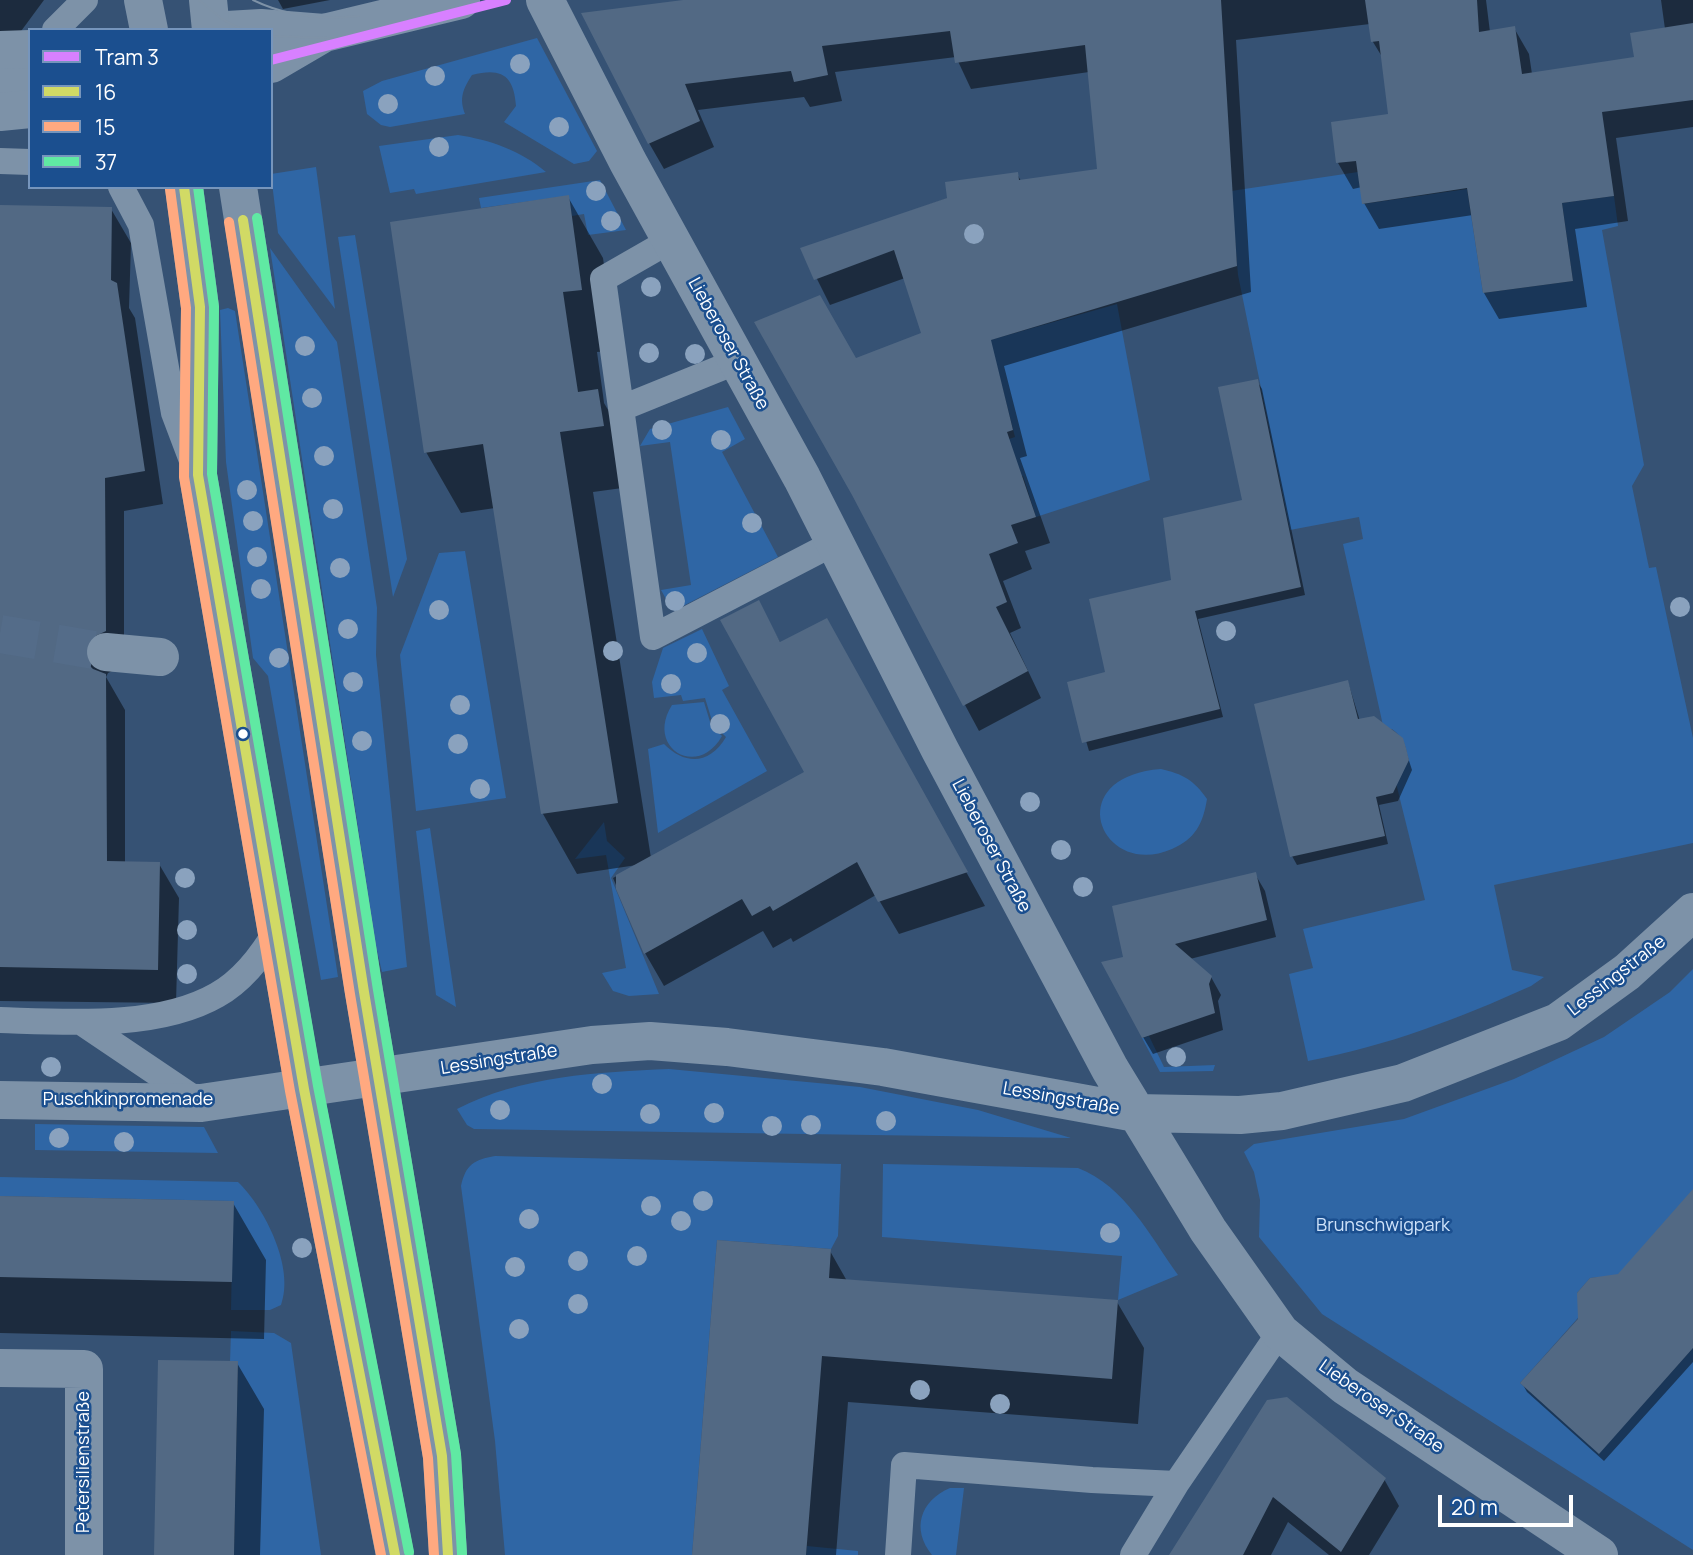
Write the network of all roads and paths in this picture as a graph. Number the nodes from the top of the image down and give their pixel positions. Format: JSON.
{"nodes":[{"id":1,"x":85,"y":0,"type":"edge"},
{"id":2,"x":144,"y":0,"type":"edge"},
{"id":3,"x":208,"y":0,"type":"edge"},
{"id":4,"x":461,"y":0,"type":"edge"},
{"id":5,"x":545,"y":0,"type":"edge"},
{"id":6,"x":52,"y":28,"type":"edge"},
{"id":7,"x":149,"y":28,"type":"edge"},
{"id":8,"x":211,"y":28,"type":"edge"},
{"id":9,"x":250,"y":28,"type":"edge"},
{"id":10,"x":272,"y":28,"type":"edge"},
{"id":11,"x":273,"y":28,"type":"edge"},
{"id":12,"x":324,"y":33,"type":"junction"},
{"id":13,"x":273,"y":47,"type":"edge"},
{"id":14,"x":24,"y":52,"type":"edge"},
{"id":15,"x":273,"y":63,"type":"edge"},
{"id":16,"x":0,"y":81,"type":"edge"},
{"id":17,"x":28,"y":109,"type":"edge"},
{"id":18,"x":0,"y":112,"type":"edge"},
{"id":19,"x":0,"y":161,"type":"edge"},
{"id":20,"x":28,"y":162,"type":"edge"},
{"id":21,"x":122,"y":189,"type":"edge"},
{"id":22,"x":184,"y":189,"type":"edge"},
{"id":23,"x":238,"y":189,"type":"edge"},
{"id":24,"x":671,"y":240,"type":"junction"},
{"id":25,"x":738,"y":362,"type":"junction"},
{"id":26,"x":622,"y":408,"type":"junction"},
{"id":27,"x":198,"y":475,"type":"junction"},
{"id":28,"x":834,"y":543,"type":"junction"},
{"id":29,"x":106,"y":652,"type":"tunnel mouth"},
{"id":30,"x":160,"y":657,"type":"dead end"},
{"id":31,"x":1693,"y":912,"type":"edge"},
{"id":32,"x":278,"y":928,"type":"junction"},
{"id":33,"x":0,"y":1020,"type":"edge"},
{"id":34,"x":81,"y":1022,"type":"junction"},
{"id":35,"x":380,"y":1078,"type":"junction"},
{"id":36,"x":304,"y":1089,"type":"junction"},
{"id":37,"x":0,"y":1100,"type":"edge"},
{"id":38,"x":201,"y":1103,"type":"junction"},
{"id":39,"x":1136,"y":1113,"type":"junction"},
{"id":40,"x":1280,"y":1332,"type":"junction"},
{"id":41,"x":0,"y":1367,"type":"edge"},
{"id":42,"x":1176,"y":1484,"type":"junction"},
{"id":43,"x":84,"y":1555,"type":"edge"},
{"id":44,"x":395,"y":1555,"type":"edge"},
{"id":45,"x":448,"y":1555,"type":"edge"},
{"id":46,"x":898,"y":1555,"type":"edge"},
{"id":47,"x":1133,"y":1555,"type":"edge"},
{"id":48,"x":1599,"y":1555,"type":"edge"}],
"edges":[{"from":1,"to":6,"type":"lane"},
{"from":2,"to":7,"type":"street"},
{"from":3,"to":8,"type":"street"},
{"from":4,"to":12,"type":"street"},
{"from":5,"to":24,"type":"street","name":"Lieberoser Straße"},
{"from":9,"to":10,"type":"street"},
{"from":11,"to":12,"type":"street"},
{"from":12,"to":13,"type":"lane"},
{"from":12,"to":15,"type":"street"},
{"from":14,"to":16,"type":"lane"},
{"from":17,"to":18,"type":"street"},
{"from":19,"to":20,"type":"lane"},
{"from":21,"to":27,"type":"lane"},
{"from":22,"to":27,"type":"street"},
{"from":23,"to":35,"type":"street"},
{"from":24,"to":25,"type":"street","name":"Lieberoser Straße"},
{"from":24,"to":26,"type":"lane"},
{"from":25,"to":26,"type":"lane"},
{"from":25,"to":28,"type":"street","name":"Lieberoser Straße"},
{"from":26,"to":28,"type":"lane"},
{"from":27,"to":32,"type":"street"},
{"from":28,"to":39,"type":"street","name":"Lieberoser Straße"},
{"from":29,"to":30,"type":"street"},
{"from":31,"to":39,"type":"street","name":"Lessingstraße"},
{"from":32,"to":34,"type":"lane"},
{"from":32,"to":36,"type":"street"},
{"from":33,"to":34,"type":"lane"},
{"from":34,"to":38,"type":"lane"},
{"from":35,"to":36,"type":"street","name":"Puschkinpromenade"},
{"from":35,"to":39,"type":"street","name":"Lessingstraße"},
{"from":35,"to":45,"type":"street"},
{"from":36,"to":38,"type":"street","name":"Puschkinpromenade"},
{"from":36,"to":44,"type":"street"},
{"from":37,"to":38,"type":"street","name":"Puschkinpromenade"},
{"from":39,"to":40,"type":"street","name":"Lieberoser Straße"},
{"from":40,"to":42,"type":"lane"},
{"from":40,"to":48,"type":"street","name":"Lieberoser Straße"},
{"from":41,"to":43,"type":"street","name":"Petersilienstraße"},
{"from":42,"to":46,"type":"lane"},
{"from":42,"to":47,"type":"lane"}]}
